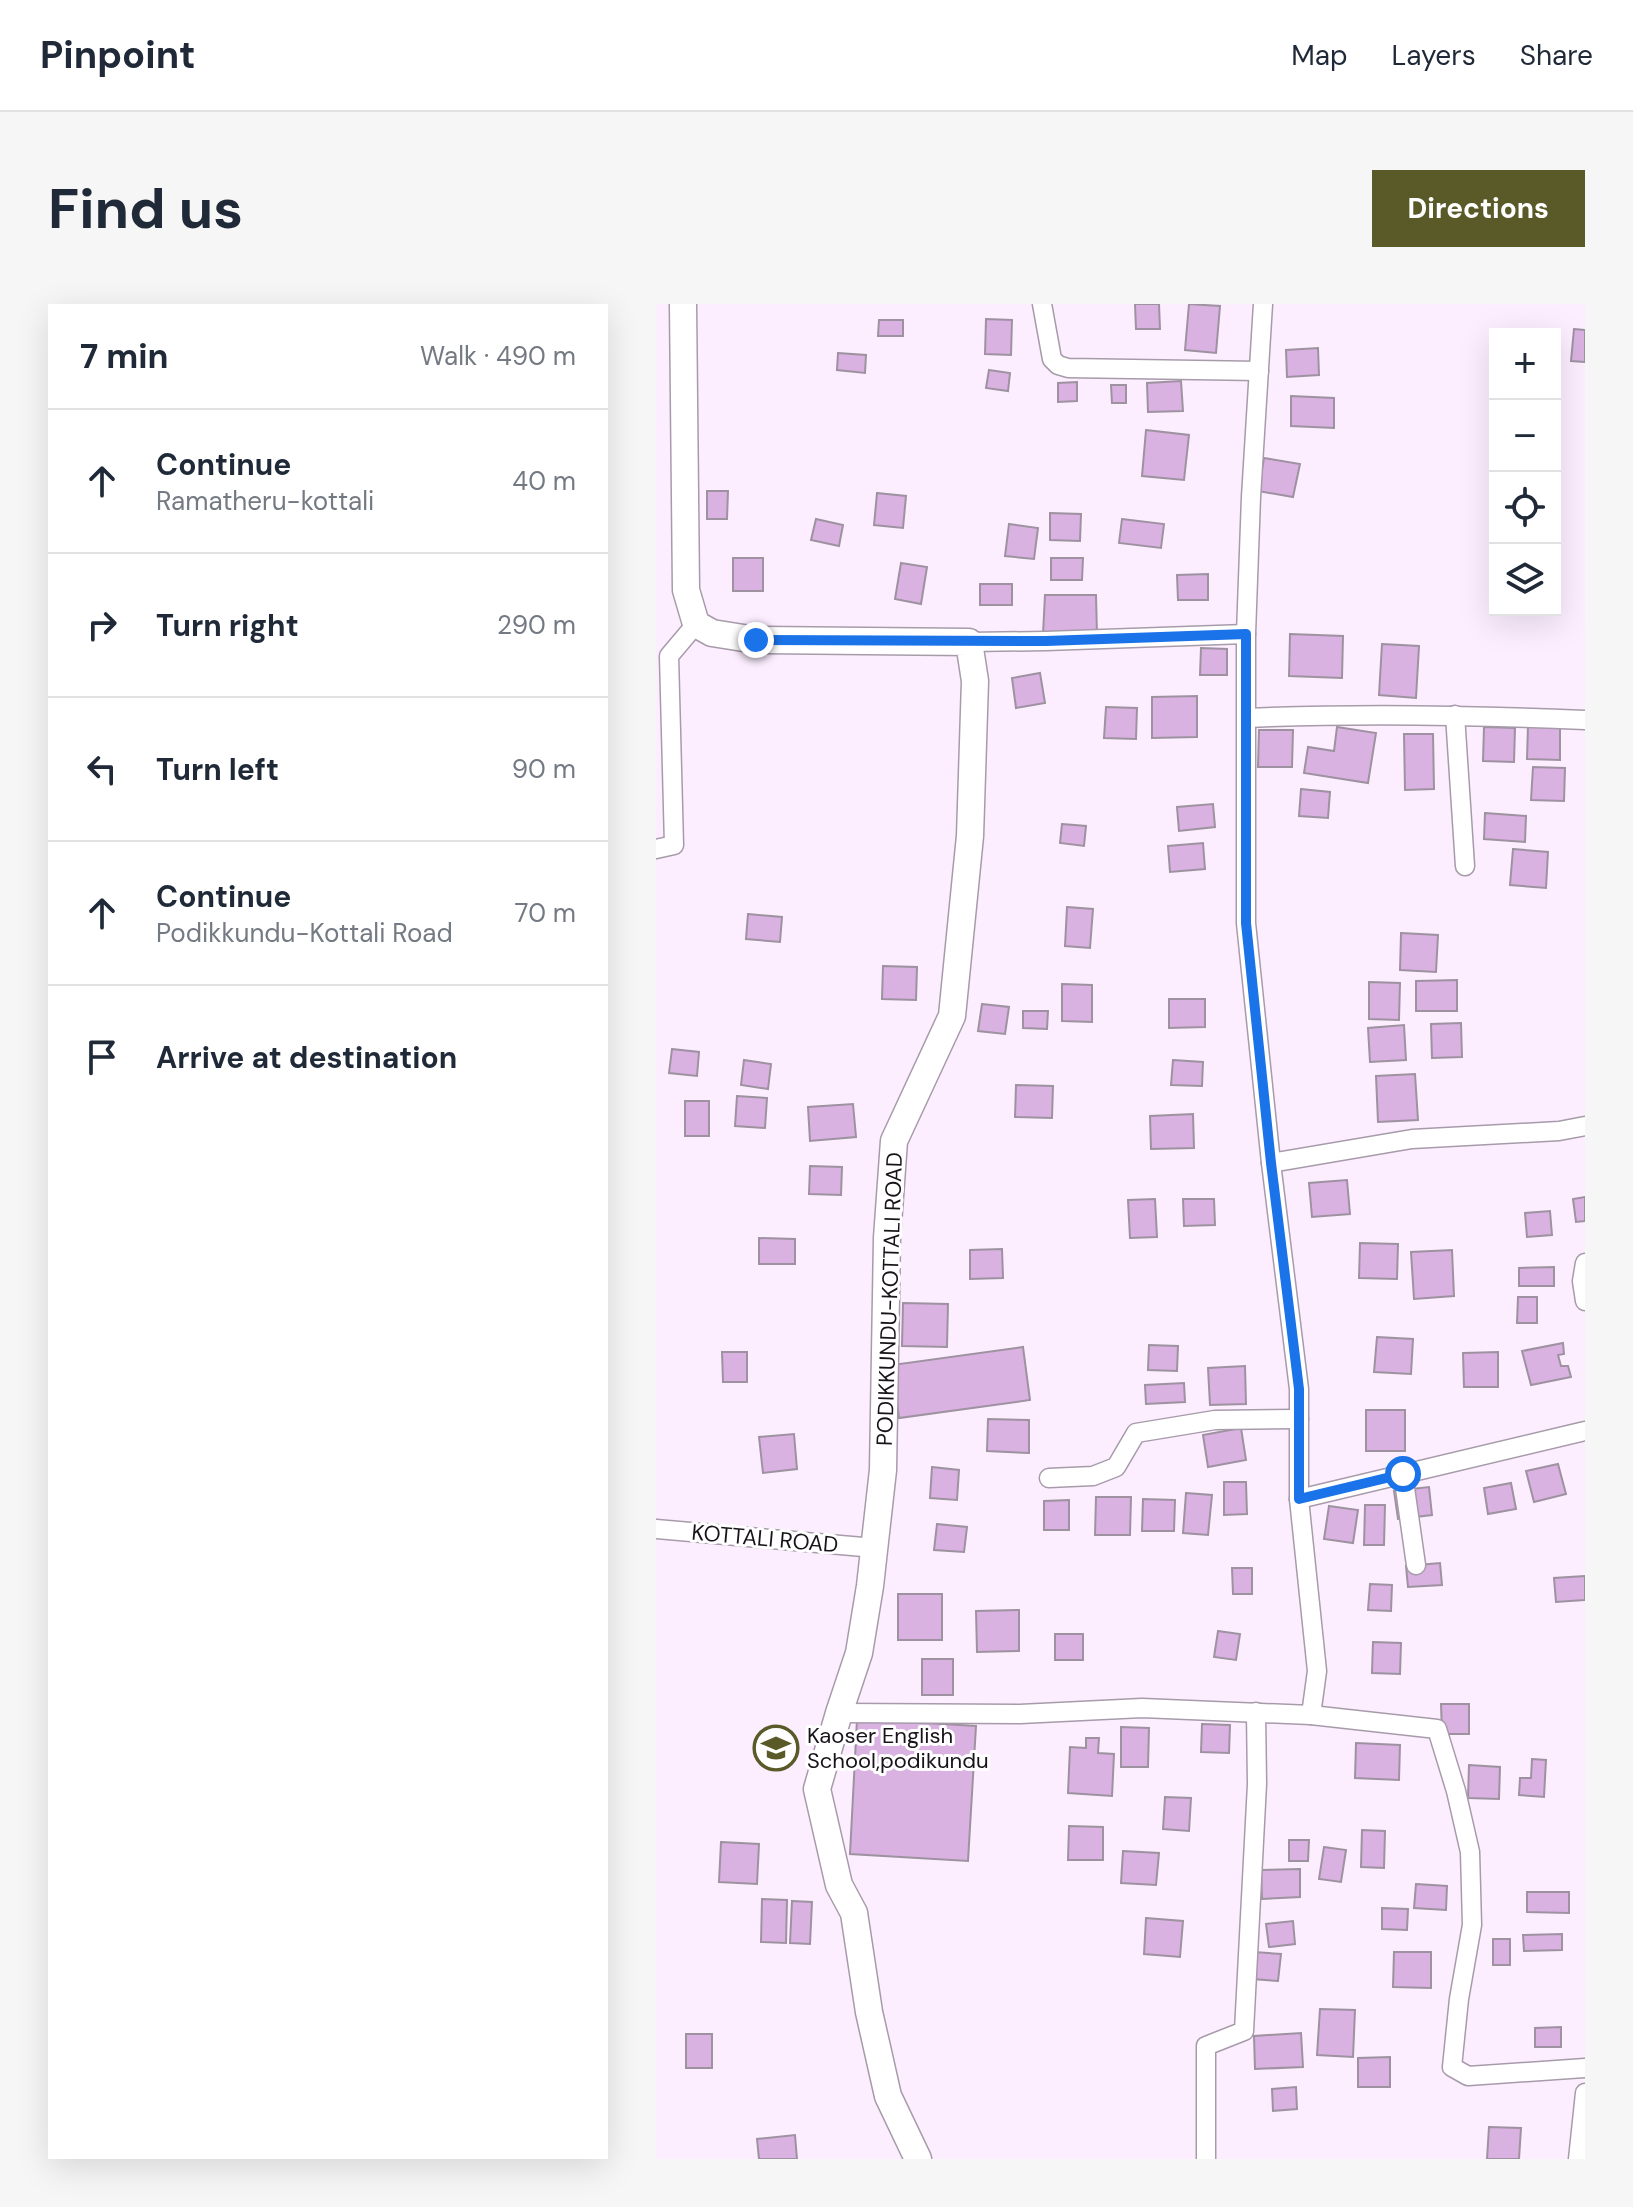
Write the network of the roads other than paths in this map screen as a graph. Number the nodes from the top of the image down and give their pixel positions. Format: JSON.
{"nodes":[{"id":1,"x":683,"y":304,"type":"edge"},
{"id":2,"x":1042,"y":304,"type":"edge"},
{"id":3,"x":1263,"y":304,"type":"edge"},
{"id":4,"x":1259,"y":371,"type":"junction"},
{"id":5,"x":696,"y":624,"type":"junction"},
{"id":6,"x":1246,"y":634,"type":"junction"},
{"id":7,"x":969,"y":642,"type":"junction"},
{"id":8,"x":1455,"y":715,"type":"junction"},
{"id":9,"x":1247,"y":718,"type":"junction"},
{"id":10,"x":1585,"y":720,"type":"edge"},
{"id":11,"x":656,"y":849,"type":"edge"},
{"id":12,"x":1465,"y":866,"type":"dead end"},
{"id":13,"x":1585,"y":1126,"type":"edge"},
{"id":14,"x":1271,"y":1163,"type":"junction"},
{"id":15,"x":1585,"y":1263,"type":"edge"},
{"id":16,"x":1585,"y":1301,"type":"edge"},
{"id":17,"x":1299,"y":1419,"type":"junction"},
{"id":18,"x":1585,"y":1431,"type":"edge"},
{"id":19,"x":1403,"y":1474,"type":"junction"},
{"id":20,"x":1049,"y":1478,"type":"dead end"},
{"id":21,"x":1299,"y":1499,"type":"junction"},
{"id":22,"x":656,"y":1529,"type":"edge"},
{"id":23,"x":875,"y":1548,"type":"junction"},
{"id":24,"x":1416,"y":1565,"type":"dead end"},
{"id":25,"x":1256,"y":1712,"type":"junction"},
{"id":26,"x":839,"y":1713,"type":"junction"},
{"id":27,"x":1311,"y":1715,"type":"junction"},
{"id":28,"x":1585,"y":2068,"type":"edge"},
{"id":29,"x":1585,"y":2093,"type":"edge"},
{"id":30,"x":918,"y":2159,"type":"edge"},
{"id":31,"x":1206,"y":2159,"type":"edge"},
{"id":32,"x":1578,"y":2159,"type":"edge"}],
"edges":[{"from":1,"to":5,"type":"main road"},
{"from":2,"to":4,"type":"street"},
{"from":3,"to":4,"type":"street"},
{"from":4,"to":6,"type":"street"},
{"from":5,"to":7,"type":"main road"},
{"from":5,"to":11,"type":"street"},
{"from":6,"to":7,"type":"street"},
{"from":6,"to":9,"type":"street"},
{"from":7,"to":23,"type":"main road","name":"PODIKKUNDU-KOTTALI ROAD"},
{"from":8,"to":9,"type":"street"},
{"from":8,"to":10,"type":"street"},
{"from":8,"to":12,"type":"street"},
{"from":9,"to":14,"type":"street"},
{"from":13,"to":14,"type":"street"},
{"from":14,"to":17,"type":"street"},
{"from":15,"to":16,"type":"street"},
{"from":17,"to":20,"type":"street"},
{"from":17,"to":21,"type":"street"},
{"from":18,"to":19,"type":"street"},
{"from":19,"to":21,"type":"street"},
{"from":19,"to":24,"type":"street"},
{"from":21,"to":27,"type":"street"},
{"from":22,"to":23,"type":"street","name":"KOTTALI ROAD"},
{"from":23,"to":26,"type":"main road","name":"PODIKKUNDU-KOTTALI ROAD"},
{"from":25,"to":26,"type":"street"},
{"from":25,"to":27,"type":"street"},
{"from":25,"to":31,"type":"street"},
{"from":26,"to":30,"type":"main road","name":"PODIKKUNDU-KOTTALI ROAD"},
{"from":27,"to":28,"type":"street"},
{"from":29,"to":32,"type":"street"}]}
